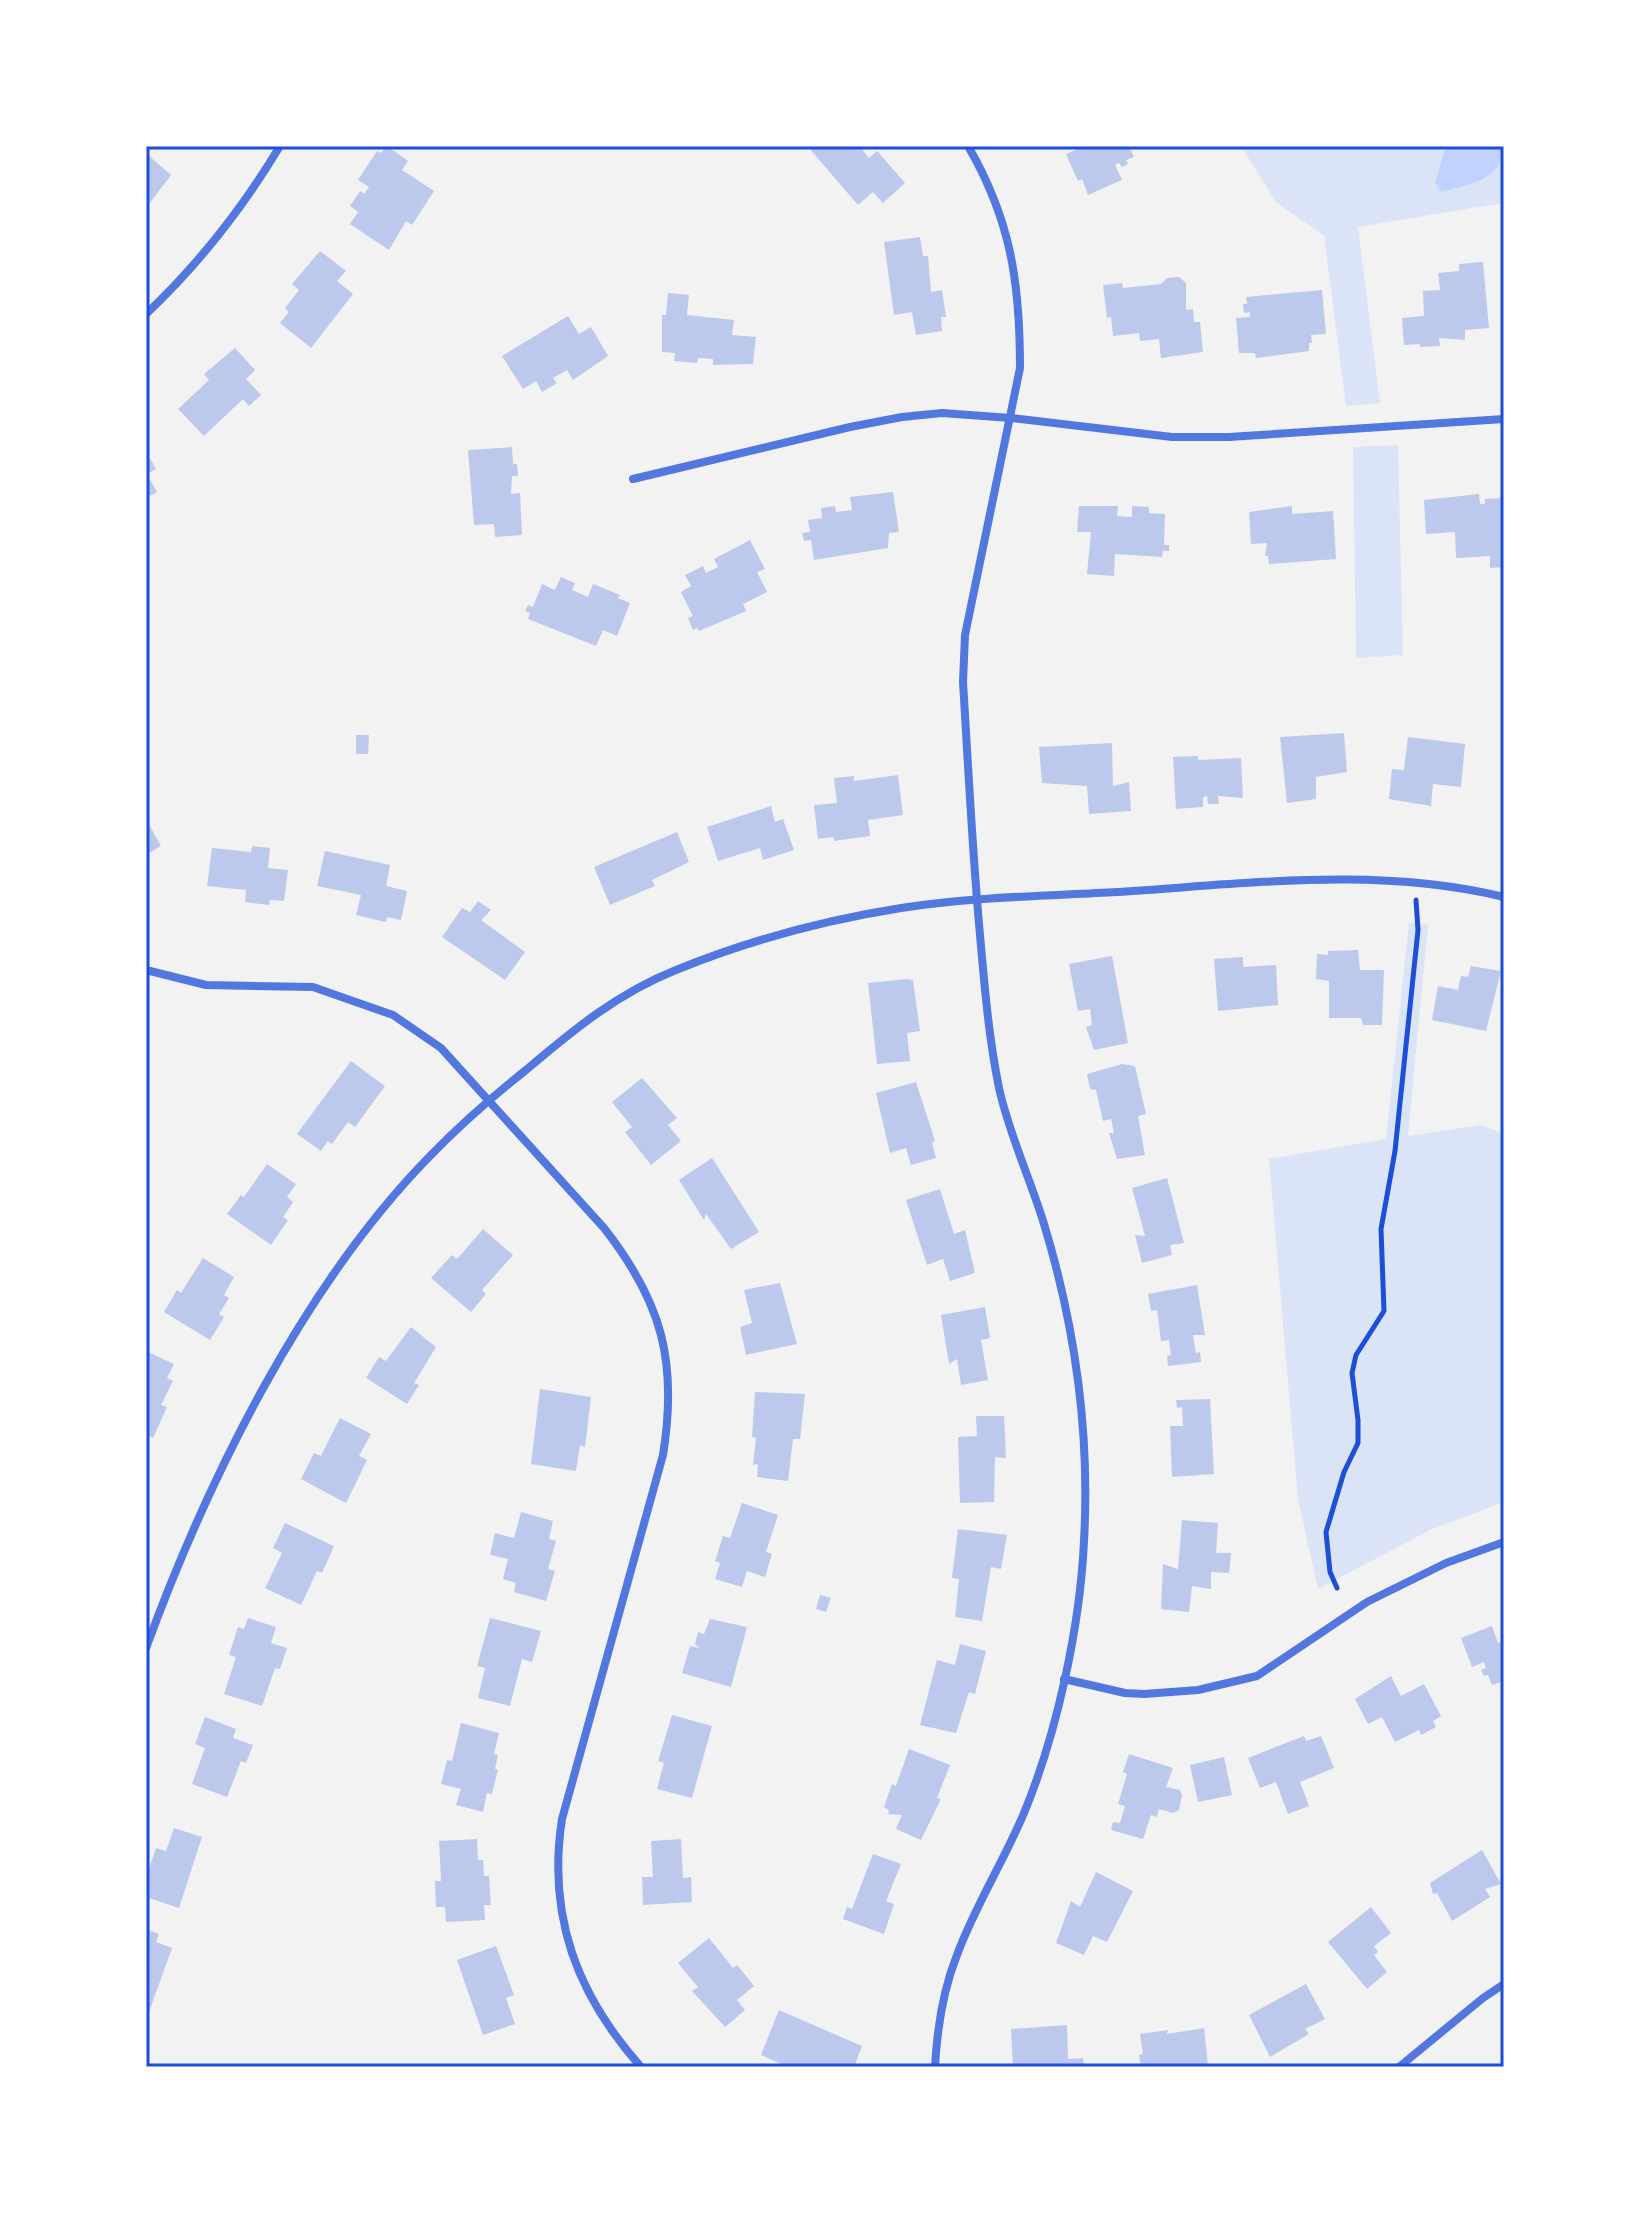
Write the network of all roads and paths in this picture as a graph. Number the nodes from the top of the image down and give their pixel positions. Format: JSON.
{"nodes":[{"id":1,"x":280,"y":146,"type":"edge"},
{"id":2,"x":968,"y":146,"type":"edge"},
{"id":3,"x":146,"y":314,"type":"edge"},
{"id":4,"x":1011,"y":418,"type":"junction"},
{"id":5,"x":1504,"y":419,"type":"edge"},
{"id":6,"x":633,"y":479,"type":"dead end"},
{"id":7,"x":1417,"y":883,"type":"junction"},
{"id":8,"x":1504,"y":897,"type":"edge"},
{"id":9,"x":977,"y":900,"type":"junction"},
{"id":10,"x":146,"y":970,"type":"edge"},
{"id":11,"x":488,"y":1100,"type":"junction"},
{"id":12,"x":1504,"y":1542,"type":"edge"},
{"id":13,"x":1337,"y":1588,"type":"dead end"},
{"id":14,"x":146,"y":1648,"type":"edge"},
{"id":15,"x":1064,"y":1679,"type":"junction"},
{"id":16,"x":1504,"y":1984,"type":"edge"},
{"id":17,"x":641,"y":2067,"type":"edge"},
{"id":18,"x":935,"y":2067,"type":"edge"},
{"id":19,"x":1399,"y":2067,"type":"edge"}],
"edges":[{"from":1,"to":3,"type":"street"},
{"from":2,"to":4,"type":"street"},
{"from":4,"to":5,"type":"street"},
{"from":4,"to":6,"type":"street"},
{"from":4,"to":9,"type":"street"},
{"from":7,"to":8,"type":"street"},
{"from":7,"to":9,"type":"street"},
{"from":7,"to":13,"type":"path"},
{"from":9,"to":11,"type":"street"},
{"from":9,"to":15,"type":"street"},
{"from":10,"to":11,"type":"street"},
{"from":11,"to":14,"type":"street"},
{"from":11,"to":17,"type":"street"},
{"from":12,"to":15,"type":"street"},
{"from":15,"to":18,"type":"street"},
{"from":16,"to":19,"type":"street"}]}
